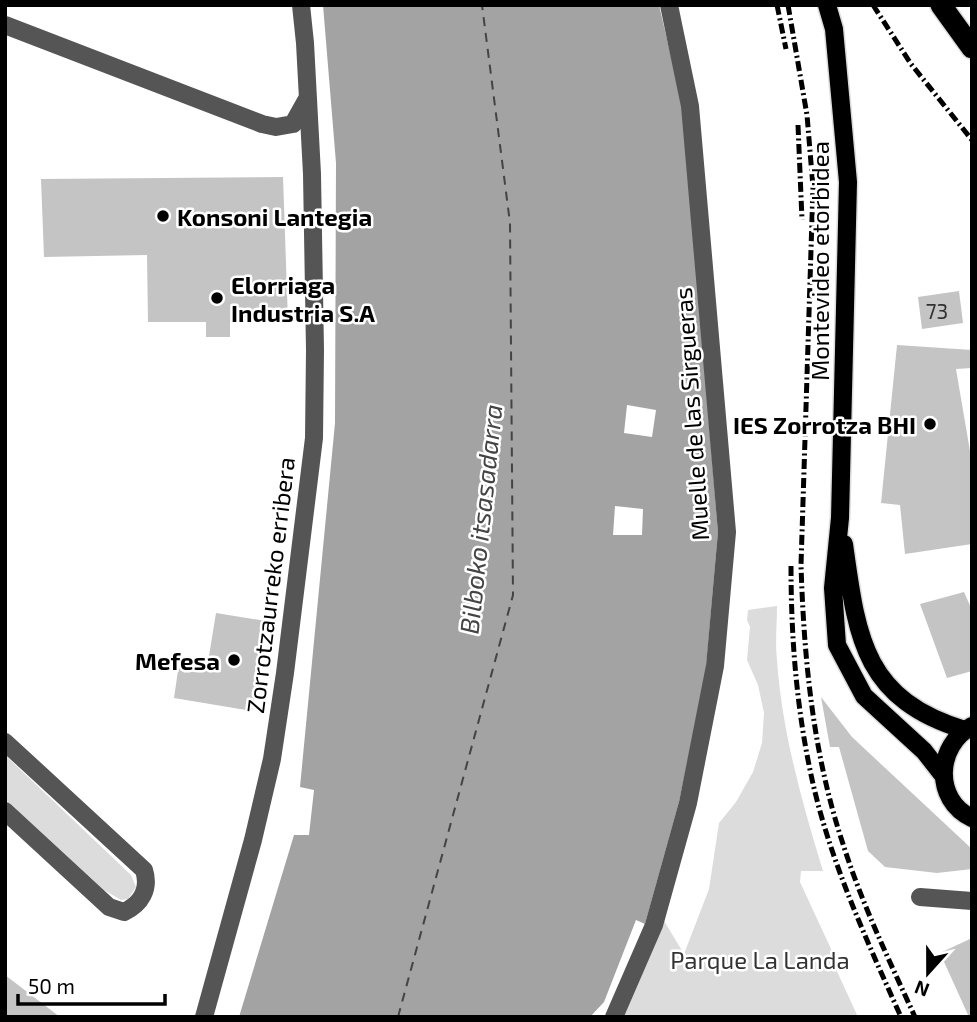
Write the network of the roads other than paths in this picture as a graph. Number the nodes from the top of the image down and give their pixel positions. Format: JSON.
{"nodes":[{"id":1,"x":301,"y":5,"type":"edge"},
{"id":2,"x":669,"y":5,"type":"edge"},
{"id":3,"x":827,"y":5,"type":"edge"},
{"id":4,"x":941,"y":5,"type":"edge"},
{"id":5,"x":5,"y":25,"type":"edge"},
{"id":6,"x":972,"y":48,"type":"edge"},
{"id":7,"x":308,"y":95,"type":"junction"},
{"id":8,"x":285,"y":126,"type":"junction"},
{"id":9,"x":310,"y":149,"type":"junction"},
{"id":10,"x":840,"y":518,"type":"junction"},
{"id":11,"x":968,"y":728,"type":"edge"},
{"id":12,"x":5,"y":742,"type":"edge"},
{"id":13,"x":942,"y":774,"type":"junction"},
{"id":14,"x":5,"y":811,"type":"edge"},
{"id":15,"x":972,"y":818,"type":"edge"},
{"id":16,"x":920,"y":897,"type":"dead end"},
{"id":17,"x":972,"y":901,"type":"edge"},
{"id":18,"x":204,"y":1017,"type":"edge"},
{"id":19,"x":614,"y":1017,"type":"edge"}],
"edges":[{"from":1,"to":7,"type":"street","name":"Zorrotzaurreko erribera"},
{"from":2,"to":19,"type":"street","name":"Muelle de las Sirgueras"},
{"from":3,"to":10,"type":"main road","name":"Montevideo etorbidea"},
{"from":4,"to":6,"type":"highway"},
{"from":5,"to":8,"type":"street"},
{"from":7,"to":8,"type":"street"},
{"from":7,"to":9,"type":"street","name":"Zorrotzaurreko erribera"},
{"from":8,"to":9,"type":"street"},
{"from":9,"to":18,"type":"street","name":"Zorrotzaurreko erribera"},
{"from":10,"to":11,"type":"main road","name":"Montevideo etorbidea"},
{"from":10,"to":13,"type":"main road","name":"Montevideo etorbidea"},
{"from":11,"to":13,"type":"main road"},
{"from":12,"to":14,"type":"street"},
{"from":13,"to":15,"type":"main road","name":"Montevideo etorbidea"},
{"from":16,"to":17,"type":"street"}]}
